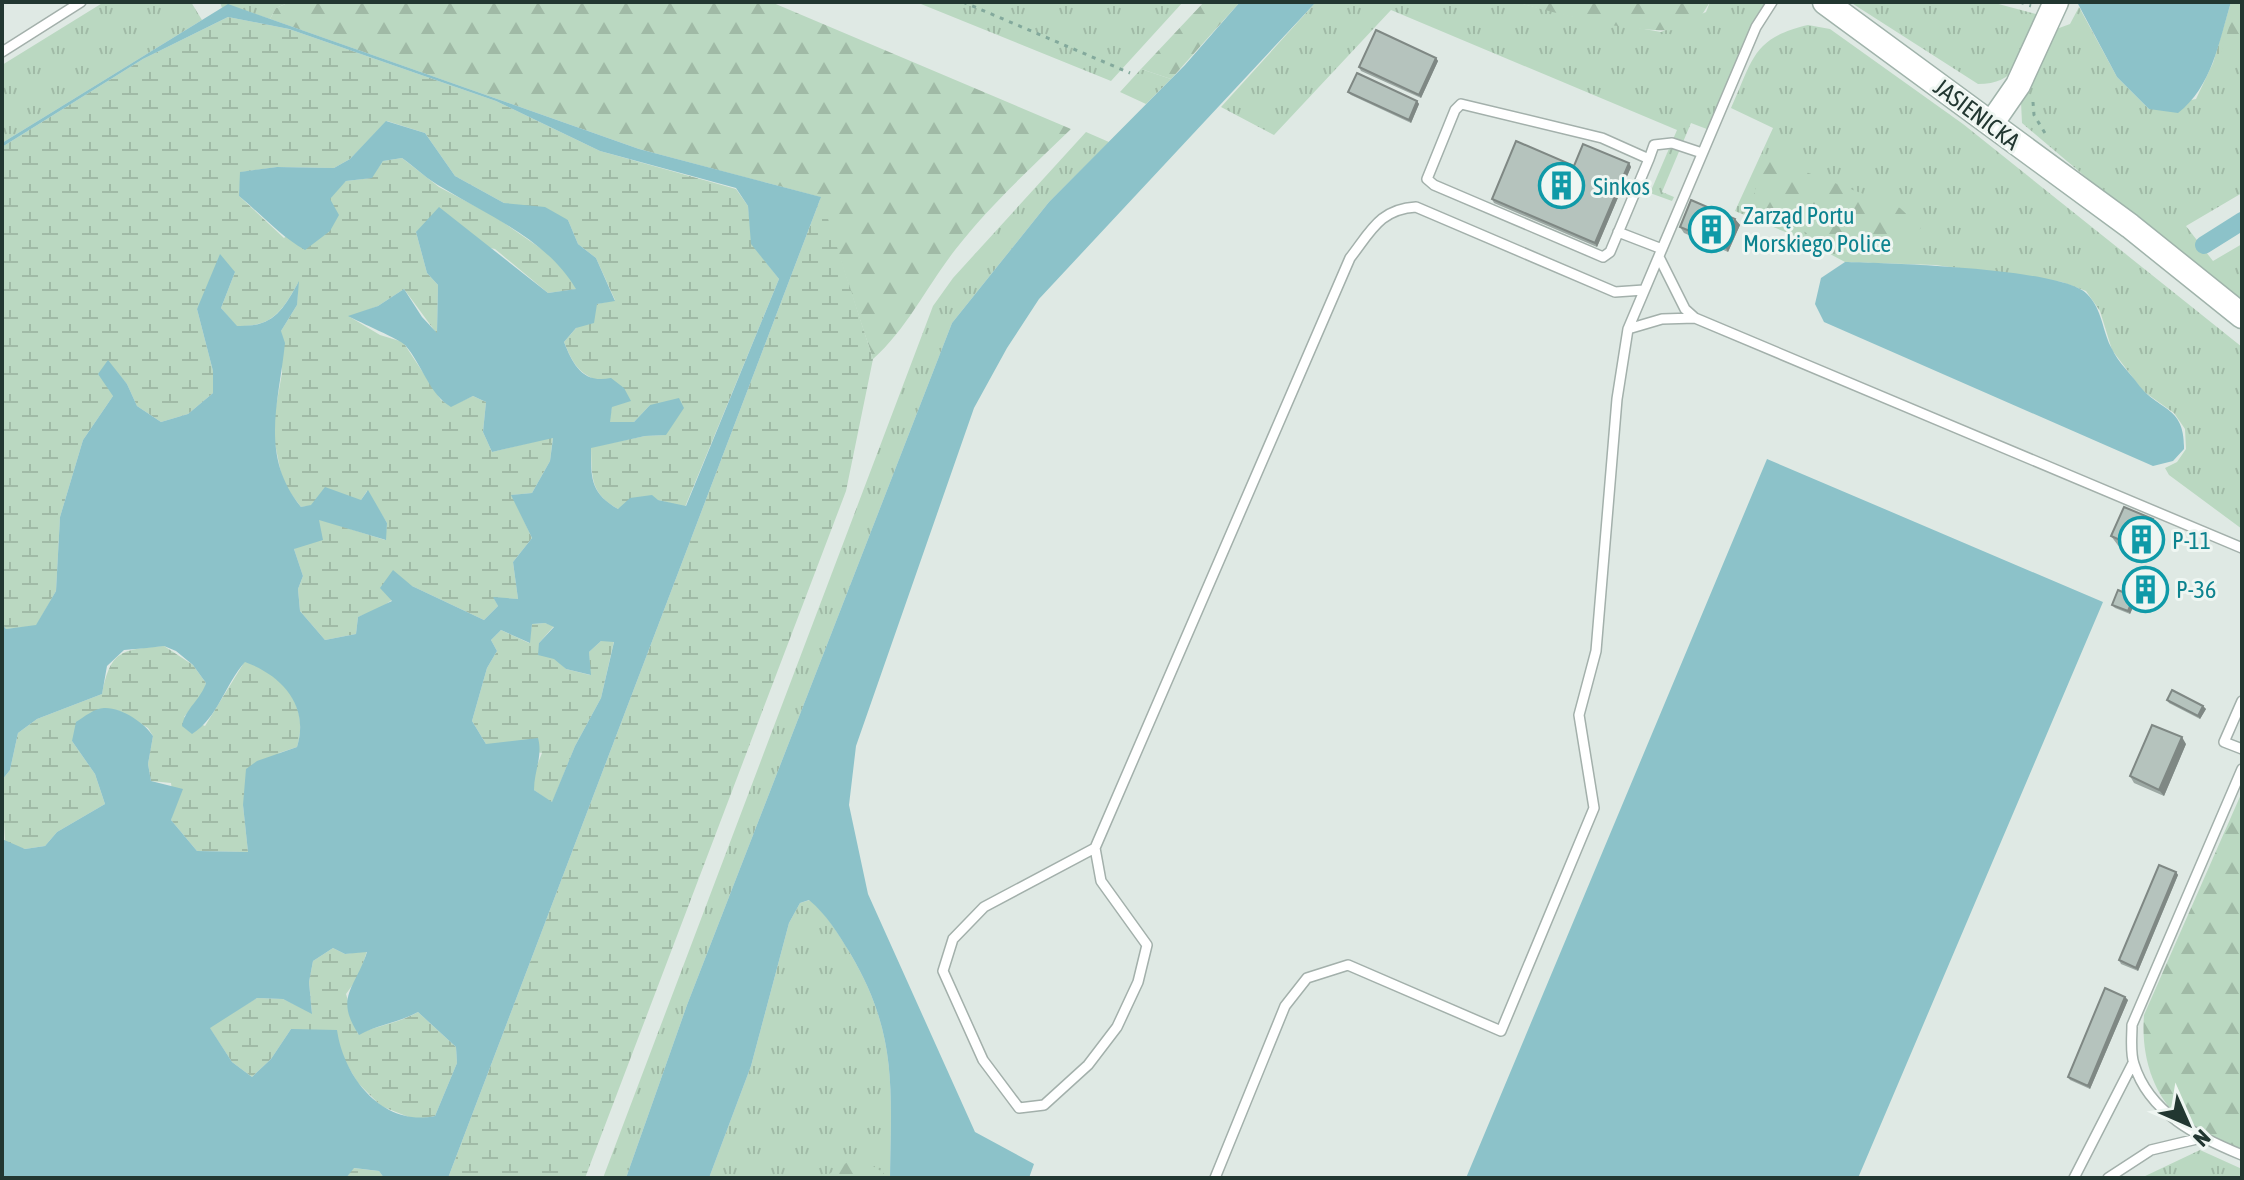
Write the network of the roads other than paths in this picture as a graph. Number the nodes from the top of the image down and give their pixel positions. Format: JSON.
{"nodes":[{"id":1,"x":81,"y":2,"type":"edge"},
{"id":2,"x":1772,"y":2,"type":"edge"},
{"id":3,"x":2055,"y":2,"type":"edge"},
{"id":4,"x":1831,"y":5,"type":"edge"},
{"id":5,"x":2,"y":52,"type":"edge"},
{"id":6,"x":1995,"y":118,"type":"junction"},
{"id":7,"x":1702,"y":153,"type":"junction"},
{"id":8,"x":1649,"y":159,"type":"junction"},
{"id":9,"x":2130,"y":226,"type":"junction"},
{"id":10,"x":1618,"y":232,"type":"junction"},
{"id":11,"x":1660,"y":253,"type":"junction"},
{"id":12,"x":1644,"y":290,"type":"junction"},
{"id":13,"x":2242,"y":316,"type":"edge"},
{"id":14,"x":1695,"y":318,"type":"junction"},
{"id":15,"x":1628,"y":329,"type":"junction"},
{"id":16,"x":2242,"y":548,"type":"edge"},
{"id":17,"x":2242,"y":701,"type":"edge"},
{"id":18,"x":2242,"y":749,"type":"edge"},
{"id":19,"x":2242,"y":769,"type":"edge"},
{"id":20,"x":1095,"y":848,"type":"junction"},
{"id":21,"x":2133,"y":1063,"type":"junction"},
{"id":22,"x":2201,"y":1138,"type":"junction"},
{"id":23,"x":2242,"y":1155,"type":"edge"},
{"id":24,"x":1215,"y":1178,"type":"edge"},
{"id":25,"x":2074,"y":1178,"type":"edge"},
{"id":26,"x":2108,"y":1178,"type":"edge"}],
"edges":[{"from":1,"to":5,"type":"lane"},
{"from":2,"to":7,"type":"lane"},
{"from":3,"to":6,"type":"main road"},
{"from":4,"to":6,"type":"main road","name":"JASIENICKA"},
{"from":6,"to":9,"type":"main road","name":"JASIENICKA"},
{"from":6,"to":9,"type":"main road","name":"JASIENICKA"},
{"from":7,"to":8,"type":"lane"},
{"from":7,"to":11,"type":"lane"},
{"from":8,"to":10,"type":"lane"},
{"from":8,"to":10,"type":"lane"},
{"from":9,"to":13,"type":"main road","name":"JASIENICKA"},
{"from":10,"to":11,"type":"lane"},
{"from":11,"to":12,"type":"lane"},
{"from":11,"to":14,"type":"lane"},
{"from":12,"to":15,"type":"lane"},
{"from":12,"to":20,"type":"lane"},
{"from":14,"to":15,"type":"lane"},
{"from":14,"to":16,"type":"lane"},
{"from":15,"to":24,"type":"lane"},
{"from":17,"to":18,"type":"lane"},
{"from":19,"to":21,"type":"lane"},
{"from":20,"to":20,"type":"lane"},
{"from":21,"to":22,"type":"lane"},
{"from":21,"to":25,"type":"lane"},
{"from":22,"to":23,"type":"lane"},
{"from":22,"to":26,"type":"lane"}]}
